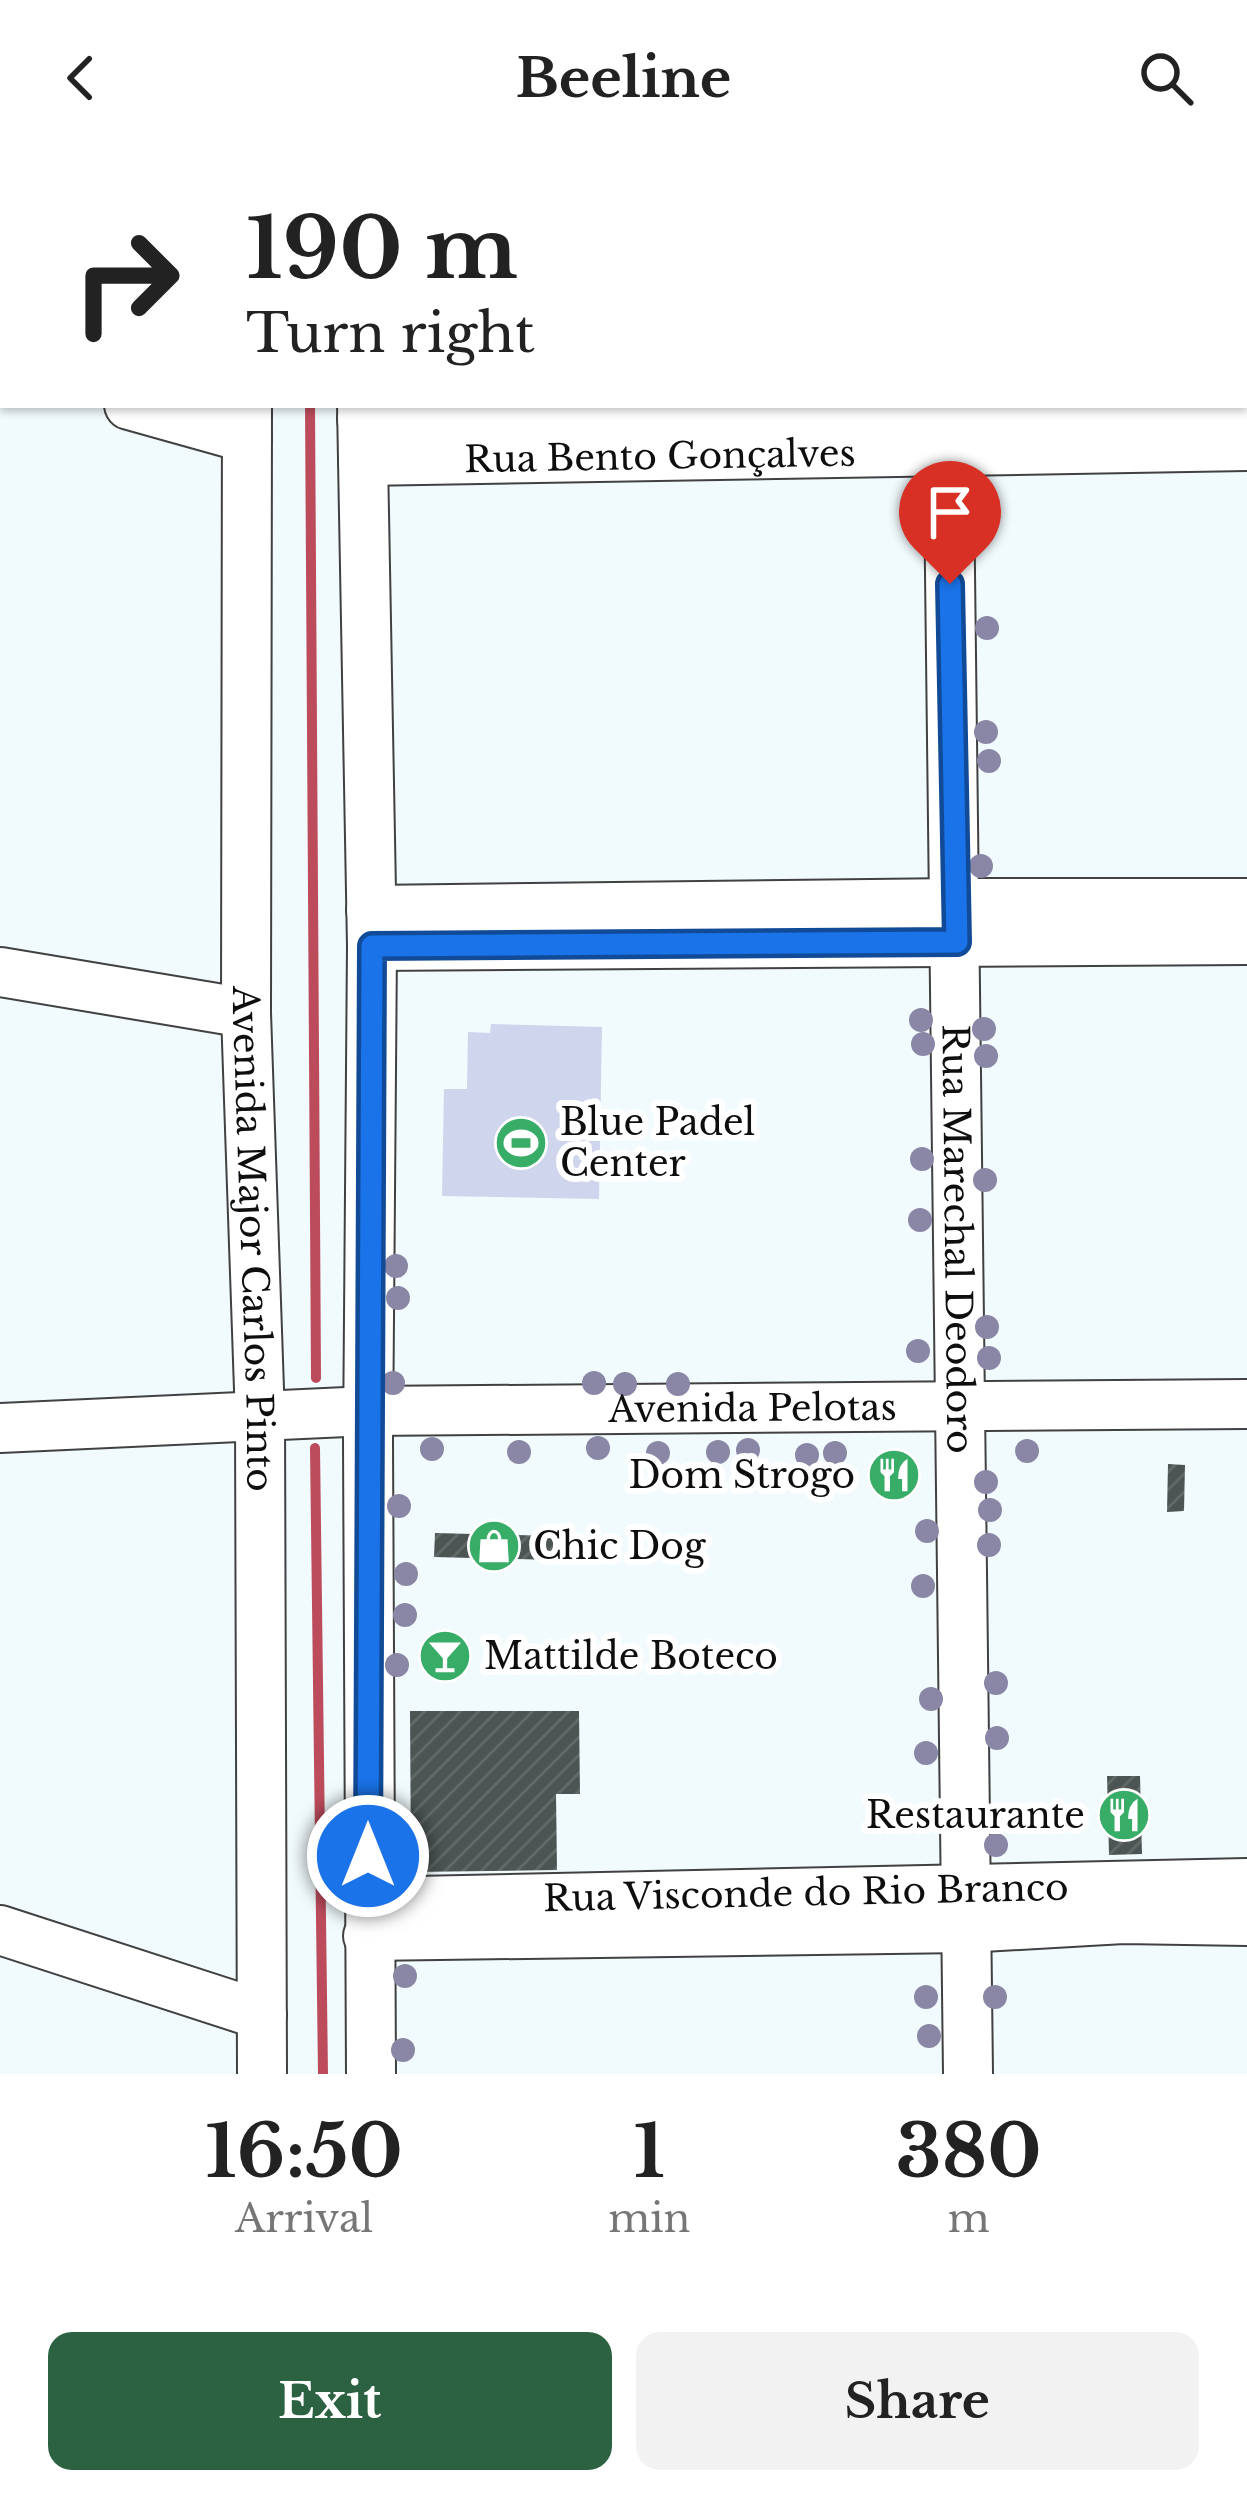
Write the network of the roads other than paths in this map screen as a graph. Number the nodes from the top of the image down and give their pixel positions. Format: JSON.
{"nodes":[{"id":1,"x":151,"y":408,"type":"edge"},
{"id":2,"x":1247,"y":410,"type":"edge"},
{"id":3,"x":247,"y":421,"type":"edge"},
{"id":4,"x":948,"y":421,"type":"edge"},
{"id":5,"x":362,"y":428,"type":"edge"},
{"id":6,"x":1135,"y":429,"type":"junction"},
{"id":7,"x":1247,"y":446,"type":"edge"},
{"id":8,"x":1247,"y":904,"type":"edge"},
{"id":9,"x":957,"y":922,"type":"junction"},
{"id":10,"x":371,"y":928,"type":"junction"},
{"id":11,"x":1247,"y":940,"type":"edge"},
{"id":12,"x":0,"y":972,"type":"edge"},
{"id":13,"x":246,"y":1013,"type":"junction"},
{"id":14,"x":1247,"y":1404,"type":"edge"},
{"id":15,"x":958,"y":1408,"type":"junction"},
{"id":16,"x":368,"y":1411,"type":"junction"},
{"id":17,"x":260,"y":1418,"type":"junction"},
{"id":18,"x":0,"y":1428,"type":"edge"},
{"id":19,"x":1224,"y":1902,"type":"edge"},
{"id":20,"x":965,"y":1907,"type":"junction"},
{"id":21,"x":368,"y":1919,"type":"junction"},
{"id":22,"x":0,"y":1930,"type":"edge"},
{"id":23,"x":0,"y":1964,"type":"edge"},
{"id":24,"x":262,"y":2044,"type":"edge"},
{"id":25,"x":371,"y":2074,"type":"edge"},
{"id":26,"x":968,"y":2074,"type":"edge"}],
"edges":[{"from":1,"to":3,"type":"street"},
{"from":2,"to":6,"type":"street","name":"Rua Bento Gonçalves"},
{"from":3,"to":13,"type":"street","name":"Avenida Major Carlos Pinto"},
{"from":4,"to":5,"type":"street","name":"Rua Bento Gonçalves"},
{"from":4,"to":6,"type":"street","name":"Rua Bento Gonçalves"},
{"from":4,"to":9,"type":"street","name":"Rua Marechal Deodoro"},
{"from":5,"to":10,"type":"street"},
{"from":6,"to":7,"type":"street","name":"Rua Bento Gonçalves"},
{"from":8,"to":9,"type":"street"},
{"from":9,"to":10,"type":"street"},
{"from":9,"to":11,"type":"street"},
{"from":9,"to":15,"type":"street","name":"Rua Marechal Deodoro"},
{"from":10,"to":16,"type":"street"},
{"from":12,"to":13,"type":"street"},
{"from":13,"to":17,"type":"street","name":"Avenida Major Carlos Pinto"},
{"from":14,"to":15,"type":"street","name":"Avenida Pelotas"},
{"from":15,"to":16,"type":"street","name":"Avenida Pelotas"},
{"from":15,"to":20,"type":"street","name":"Rua Marechal Deodoro"},
{"from":16,"to":17,"type":"street","name":"Avenida Pelotas"},
{"from":16,"to":21,"type":"street"},
{"from":17,"to":18,"type":"street","name":"Avenida Pelotas"},
{"from":17,"to":24,"type":"street","name":"Avenida Major Carlos Pinto"},
{"from":19,"to":20,"type":"street","name":"Rua Visconde do Rio Branco"},
{"from":20,"to":21,"type":"street","name":"Rua Visconde do Rio Branco"},
{"from":20,"to":26,"type":"street","name":"Rua Marechal Deodoro"},
{"from":21,"to":25,"type":"street"},
{"from":22,"to":24,"type":"street"},
{"from":23,"to":24,"type":"street"}]}
